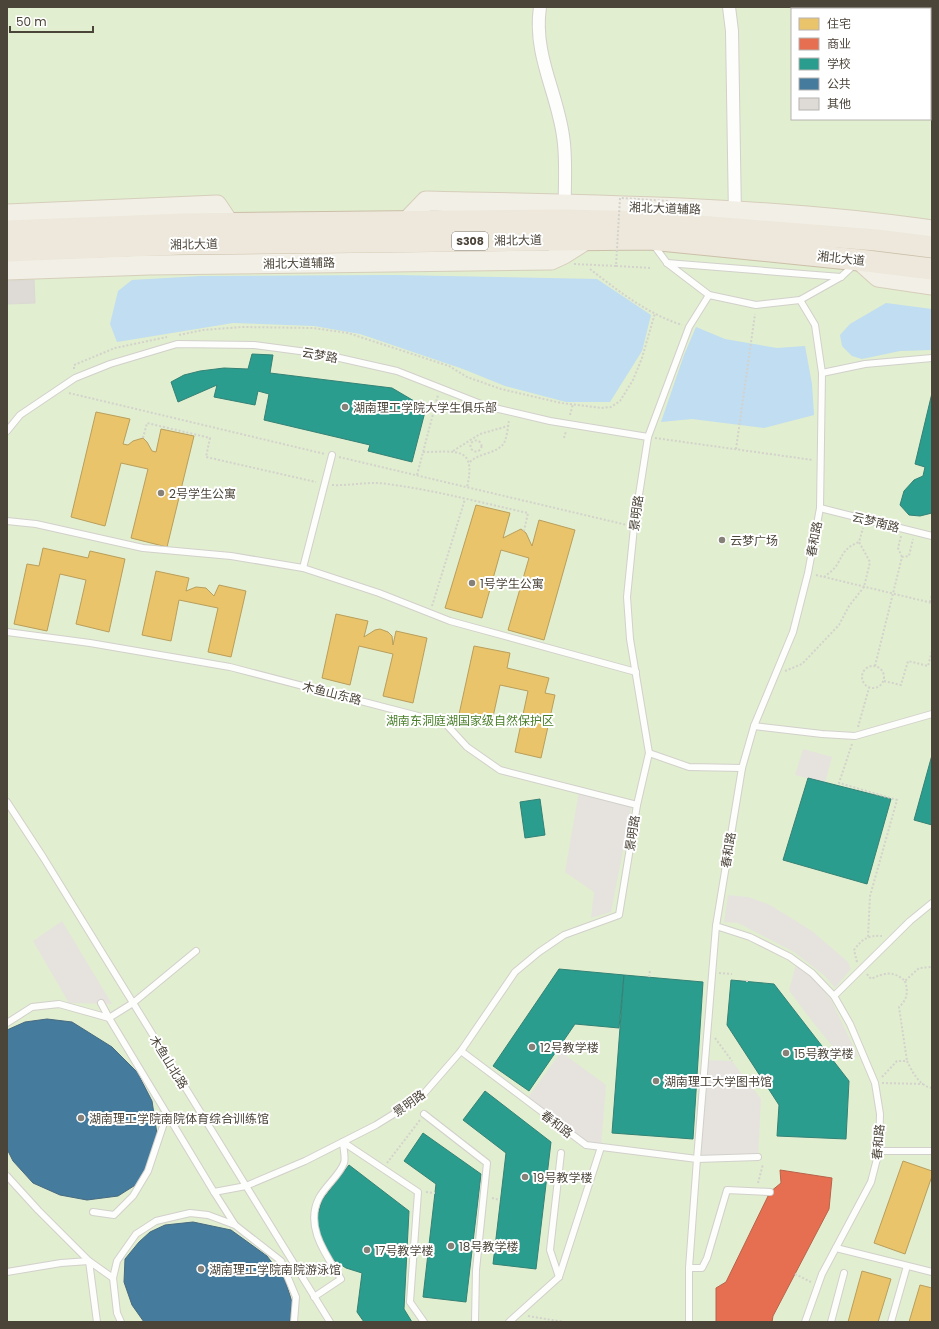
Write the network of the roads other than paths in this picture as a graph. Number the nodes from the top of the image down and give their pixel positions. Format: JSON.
{"nodes":[{"id":1,"x":540,"y":7,"type":"edge"},
{"id":2,"x":729,"y":7,"type":"edge"},
{"id":3,"x":565,"y":212,"type":"junction"},
{"id":4,"x":7,"y":214,"type":"edge"},
{"id":5,"x":115,"y":219,"type":"junction"},
{"id":6,"x":736,"y":220,"type":"junction"},
{"id":7,"x":932,"y":230,"type":"edge"},
{"id":8,"x":7,"y":232,"type":"edge"},
{"id":9,"x":650,"y":239,"type":"junction"},
{"id":10,"x":586,"y":240,"type":"junction"},
{"id":11,"x":932,"y":247,"type":"edge"},
{"id":12,"x":7,"y":251,"type":"edge"},
{"id":13,"x":859,"y":260,"type":"junction"},
{"id":14,"x":667,"y":262,"type":"junction"},
{"id":15,"x":932,"y":269,"type":"edge"},
{"id":16,"x":7,"y":270,"type":"edge"},
{"id":17,"x":841,"y":277,"type":"junction"},
{"id":18,"x":932,"y":284,"type":"edge"},
{"id":19,"x":709,"y":295,"type":"junction"},
{"id":20,"x":800,"y":300,"type":"junction"},
{"id":21,"x":932,"y":358,"type":"edge"},
{"id":22,"x":822,"y":373,"type":"junction"},
{"id":23,"x":7,"y":431,"type":"edge"},
{"id":24,"x":648,"y":437,"type":"junction"},
{"id":25,"x":332,"y":455,"type":"road end"},
{"id":26,"x":820,"y":508,"type":"junction"},
{"id":27,"x":7,"y":521,"type":"edge"},
{"id":28,"x":932,"y":536,"type":"edge"},
{"id":29,"x":303,"y":568,"type":"junction"},
{"id":30,"x":7,"y":632,"type":"edge"},
{"id":31,"x":636,"y":672,"type":"junction"},
{"id":32,"x":932,"y":714,"type":"edge"},
{"id":33,"x":754,"y":726,"type":"junction"},
{"id":34,"x":648,"y":753,"type":"junction"},
{"id":35,"x":742,"y":768,"type":"junction"},
{"id":36,"x":7,"y":802,"type":"edge"},
{"id":37,"x":637,"y":805,"type":"junction"},
{"id":38,"x":932,"y":903,"type":"edge"},
{"id":39,"x":716,"y":926,"type":"junction"},
{"id":40,"x":196,"y":951,"type":"dead end"},
{"id":41,"x":834,"y":996,"type":"junction"},
{"id":42,"x":133,"y":1003,"type":"junction"},
{"id":43,"x":101,"y":1004,"type":"dead end"},
{"id":44,"x":109,"y":1018,"type":"junction"},
{"id":45,"x":7,"y":1023,"type":"edge"},
{"id":46,"x":461,"y":1051,"type":"junction"},
{"id":47,"x":167,"y":1114,"type":"junction"},
{"id":48,"x":424,"y":1114,"type":"road end"},
{"id":49,"x":343,"y":1142,"type":"junction"},
{"id":50,"x":601,"y":1147,"type":"junction"},
{"id":51,"x":879,"y":1151,"type":"junction"},
{"id":52,"x":932,"y":1151,"type":"edge"},
{"id":53,"x":561,"y":1153,"type":"dead end"},
{"id":54,"x":758,"y":1157,"type":"dead end"},
{"id":55,"x":698,"y":1159,"type":"junction"},
{"id":56,"x":7,"y":1176,"type":"edge"},
{"id":57,"x":246,"y":1186,"type":"junction"},
{"id":58,"x":214,"y":1192,"type":"junction"},
{"id":59,"x":770,"y":1192,"type":"dead end"},
{"id":60,"x":93,"y":1212,"type":"dead end"},
{"id":61,"x":235,"y":1225,"type":"junction"},
{"id":62,"x":836,"y":1248,"type":"junction"},
{"id":63,"x":89,"y":1260,"type":"junction"},
{"id":64,"x":907,"y":1266,"type":"junction"},
{"id":65,"x":689,"y":1268,"type":"junction"},
{"id":66,"x":7,"y":1272,"type":"edge"},
{"id":67,"x":932,"y":1272,"type":"edge"},
{"id":68,"x":844,"y":1274,"type":"dead end"},
{"id":69,"x":559,"y":1276,"type":"junction"},
{"id":70,"x":113,"y":1278,"type":"junction"},
{"id":71,"x":314,"y":1297,"type":"junction"},
{"id":72,"x":97,"y":1319,"type":"edge"},
{"id":73,"x":102,"y":1322,"type":"edge"},
{"id":74,"x":121,"y":1322,"type":"edge"},
{"id":75,"x":294,"y":1322,"type":"edge"},
{"id":76,"x":330,"y":1322,"type":"edge"},
{"id":77,"x":424,"y":1322,"type":"edge"},
{"id":78,"x":475,"y":1322,"type":"edge"},
{"id":79,"x":509,"y":1322,"type":"edge"},
{"id":80,"x":689,"y":1322,"type":"edge"},
{"id":81,"x":805,"y":1322,"type":"edge"},
{"id":82,"x":831,"y":1322,"type":"edge"},
{"id":83,"x":891,"y":1322,"type":"edge"}],
"edges":[{"from":1,"to":3,"type":"street"},
{"from":2,"to":6,"type":"street"},
{"from":3,"to":5,"type":"highway","name":"湘北大道","number":"S308"},
{"from":3,"to":6,"type":"highway","name":"湘北大道","number":"S308"},
{"from":4,"to":5,"type":"main road"},
{"from":5,"to":8,"type":"highway","name":"湘北大道","number":"S308"},
{"from":6,"to":7,"type":"main road"},
{"from":6,"to":11,"type":"highway","name":"湘北大道","number":"S308"},
{"from":9,"to":10,"type":"highway","name":"湘北大道","number":"S308"},
{"from":9,"to":13,"type":"highway","name":"湘北大道","number":"S308"},
{"from":9,"to":14,"type":"lane"},
{"from":10,"to":12,"type":"highway","name":"湘北大道","number":"S308"},
{"from":10,"to":16,"type":"main road","name":"湘北大道辅路"},
{"from":13,"to":15,"type":"highway","name":"湘北大道","number":"S308"},
{"from":13,"to":17,"type":"lane"},
{"from":13,"to":18,"type":"main road"},
{"from":14,"to":17,"type":"lane"},
{"from":14,"to":19,"type":"lane"},
{"from":17,"to":20,"type":"lane"},
{"from":19,"to":20,"type":"lane"},
{"from":19,"to":24,"type":"lane","name":"景明路"},
{"from":20,"to":22,"type":"lane","name":"春和路"},
{"from":21,"to":22,"type":"lane"},
{"from":22,"to":26,"type":"lane","name":"春和路"},
{"from":23,"to":24,"type":"lane","name":"云梦路"},
{"from":24,"to":31,"type":"lane","name":"景明路"},
{"from":25,"to":29,"type":"lane"},
{"from":26,"to":28,"type":"lane","name":"云梦南路"},
{"from":26,"to":33,"type":"lane","name":"春和路"},
{"from":27,"to":29,"type":"lane"},
{"from":29,"to":31,"type":"lane"},
{"from":30,"to":37,"type":"lane","name":"木鱼山东路"},
{"from":31,"to":34,"type":"lane","name":"景明路"},
{"from":32,"to":33,"type":"lane"},
{"from":33,"to":35,"type":"lane","name":"春和路"},
{"from":34,"to":35,"type":"lane"},
{"from":34,"to":37,"type":"lane","name":"景明路"},
{"from":35,"to":39,"type":"lane","name":"春和路"},
{"from":36,"to":42,"type":"lane","name":"木鱼山北路"},
{"from":37,"to":46,"type":"lane","name":"景明路"},
{"from":38,"to":41,"type":"lane"},
{"from":39,"to":41,"type":"lane","name":"春和路"},
{"from":39,"to":55,"type":"lane"},
{"from":40,"to":42,"type":"lane"},
{"from":41,"to":51,"type":"lane","name":"春和路"},
{"from":42,"to":44,"type":"lane"},
{"from":42,"to":57,"type":"lane","name":"木鱼山北路"},
{"from":43,"to":44,"type":"lane"},
{"from":44,"to":45,"type":"lane"},
{"from":44,"to":47,"type":"lane"},
{"from":46,"to":49,"type":"lane","name":"景明路"},
{"from":46,"to":50,"type":"lane","name":"春和路"},
{"from":47,"to":58,"type":"lane"},
{"from":47,"to":60,"type":"lane"},
{"from":48,"to":78,"type":"lane"},
{"from":49,"to":57,"type":"lane","name":"景明路"},
{"from":49,"to":71,"type":"lane"},
{"from":49,"to":77,"type":"lane"},
{"from":50,"to":55,"type":"lane","name":"春和路"},
{"from":50,"to":69,"type":"lane"},
{"from":51,"to":52,"type":"lane"},
{"from":51,"to":62,"type":"lane","name":"春和路"},
{"from":53,"to":69,"type":"lane"},
{"from":54,"to":55,"type":"lane","name":"春和路"},
{"from":55,"to":65,"type":"lane"},
{"from":56,"to":63,"type":"lane"},
{"from":57,"to":58,"type":"lane","name":"景明路"},
{"from":57,"to":71,"type":"lane","name":"木鱼山北路"},
{"from":58,"to":61,"type":"lane"},
{"from":59,"to":65,"type":"lane"},
{"from":61,"to":70,"type":"lane"},
{"from":61,"to":75,"type":"lane"},
{"from":62,"to":64,"type":"lane"},
{"from":62,"to":81,"type":"lane","name":"春和路"},
{"from":63,"to":66,"type":"lane"},
{"from":63,"to":70,"type":"lane"},
{"from":63,"to":72,"type":"lane"},
{"from":64,"to":67,"type":"lane"},
{"from":64,"to":83,"type":"lane"},
{"from":65,"to":80,"type":"lane"},
{"from":68,"to":82,"type":"lane"},
{"from":69,"to":79,"type":"lane"},
{"from":70,"to":74,"type":"lane"},
{"from":71,"to":76,"type":"lane","name":"木鱼山北路"},
{"from":72,"to":73,"type":"lane"}]}
